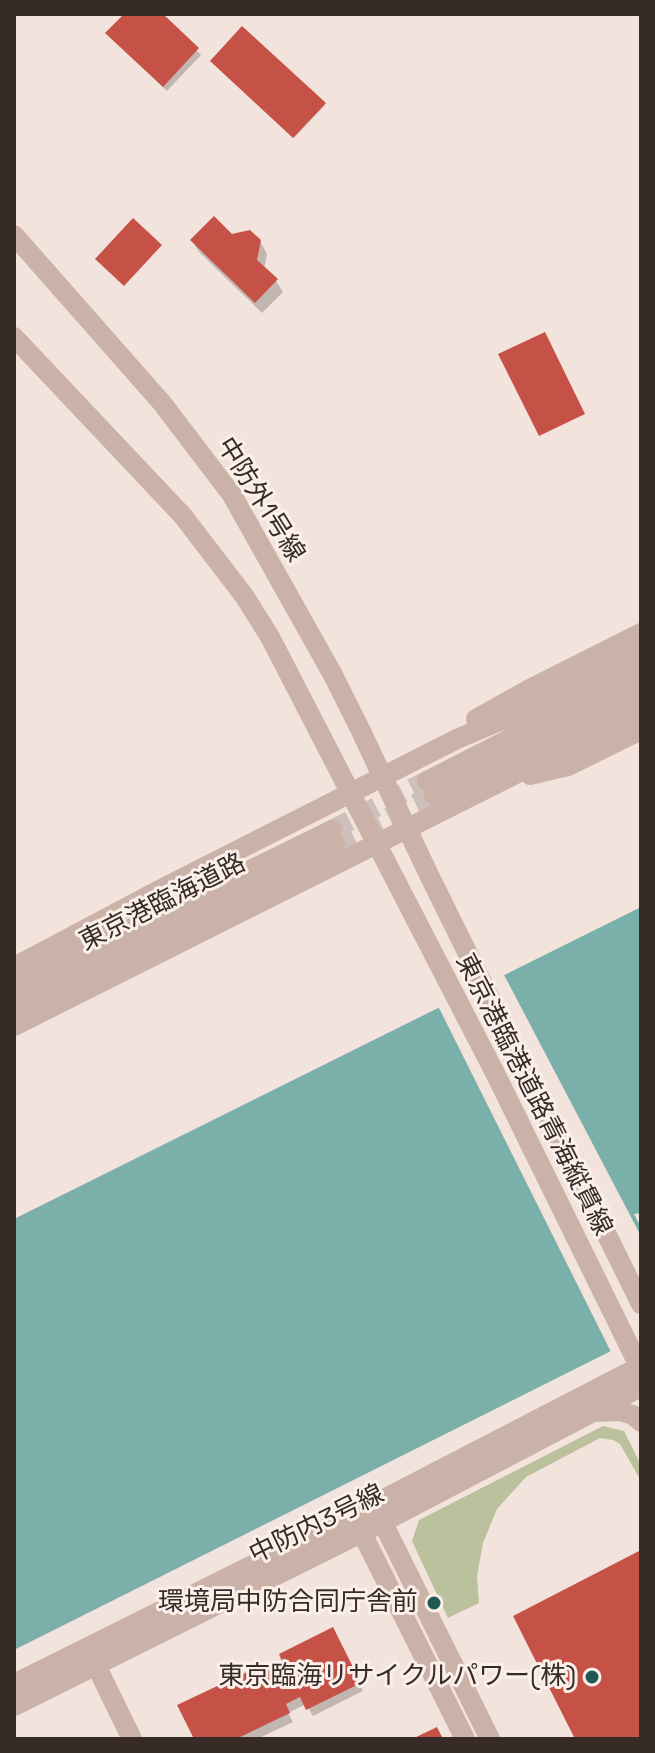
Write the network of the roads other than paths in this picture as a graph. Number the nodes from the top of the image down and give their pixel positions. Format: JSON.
{"nodes":[{"id":1,"x":14,"y":235,"type":"edge"},
{"id":2,"x":14,"y":337,"type":"edge"},
{"id":3,"x":641,"y":633,"type":"edge"},
{"id":4,"x":641,"y":653,"type":"edge"},
{"id":5,"x":641,"y":672,"type":"edge"},
{"id":6,"x":641,"y":692,"type":"edge"},
{"id":7,"x":641,"y":711,"type":"edge"},
{"id":8,"x":641,"y":730,"type":"edge"},
{"id":9,"x":457,"y":739,"type":"junction"},
{"id":10,"x":382,"y":777,"type":"junction"},
{"id":11,"x":499,"y":782,"type":"junction"},
{"id":12,"x":352,"y":793,"type":"junction"},
{"id":13,"x":406,"y":829,"type":"junction"},
{"id":14,"x":377,"y":844,"type":"junction"},
{"id":15,"x":14,"y":967,"type":"edge"},
{"id":16,"x":14,"y":986,"type":"edge"},
{"id":17,"x":14,"y":1008,"type":"edge"},
{"id":18,"x":14,"y":1026,"type":"edge"},
{"id":19,"x":641,"y":1304,"type":"edge"},
{"id":20,"x":641,"y":1372,"type":"edge"},
{"id":21,"x":597,"y":1412,"type":"junction"},
{"id":22,"x":641,"y":1422,"type":"edge"},
{"id":23,"x":378,"y":1513,"type":"junction"},
{"id":24,"x":357,"y":1524,"type":"junction"},
{"id":25,"x":91,"y":1656,"type":"junction"},
{"id":26,"x":14,"y":1684,"type":"edge"},
{"id":27,"x":14,"y":1706,"type":"edge"},
{"id":28,"x":132,"y":1739,"type":"edge"},
{"id":29,"x":465,"y":1739,"type":"edge"},
{"id":30,"x":490,"y":1739,"type":"edge"}],
"edges":[{"from":1,"to":10,"type":"street","name":"中防外1号線"},
{"from":2,"to":12,"type":"street"},
{"from":3,"to":9,"type":"street"},
{"from":4,"to":9,"type":"street"},
{"from":5,"to":6,"type":"street"},
{"from":7,"to":11,"type":"street"},
{"from":8,"to":11,"type":"street"},
{"from":9,"to":10,"type":"street"},
{"from":10,"to":12,"type":"street"},
{"from":10,"to":13,"type":"street","name":"中防外1号線"},
{"from":11,"to":13,"type":"street"},
{"from":12,"to":14,"type":"street"},
{"from":12,"to":15,"type":"street"},
{"from":13,"to":14,"type":"street"},
{"from":13,"to":19,"type":"street","name":"東京港臨港道路青海縦貫線"},
{"from":14,"to":18,"type":"street"},
{"from":14,"to":20,"type":"street","name":"東京港臨港道路青海縦貫線"},
{"from":16,"to":17,"type":"street","name":"東京港臨海道路"},
{"from":20,"to":21,"type":"street","name":"中防内3号線"},
{"from":20,"to":23,"type":"street","name":"中防内3号線"},
{"from":21,"to":22,"type":"street"},
{"from":21,"to":23,"type":"street","name":"中防内3号線"},
{"from":23,"to":24,"type":"street","name":"中防内3号線"},
{"from":23,"to":30,"type":"street"},
{"from":24,"to":25,"type":"street","name":"中防内3号線"},
{"from":24,"to":29,"type":"street"},
{"from":25,"to":26,"type":"street","name":"中防内3号線"},
{"from":25,"to":27,"type":"street","name":"中防内3号線"},
{"from":25,"to":28,"type":"street"}]}
